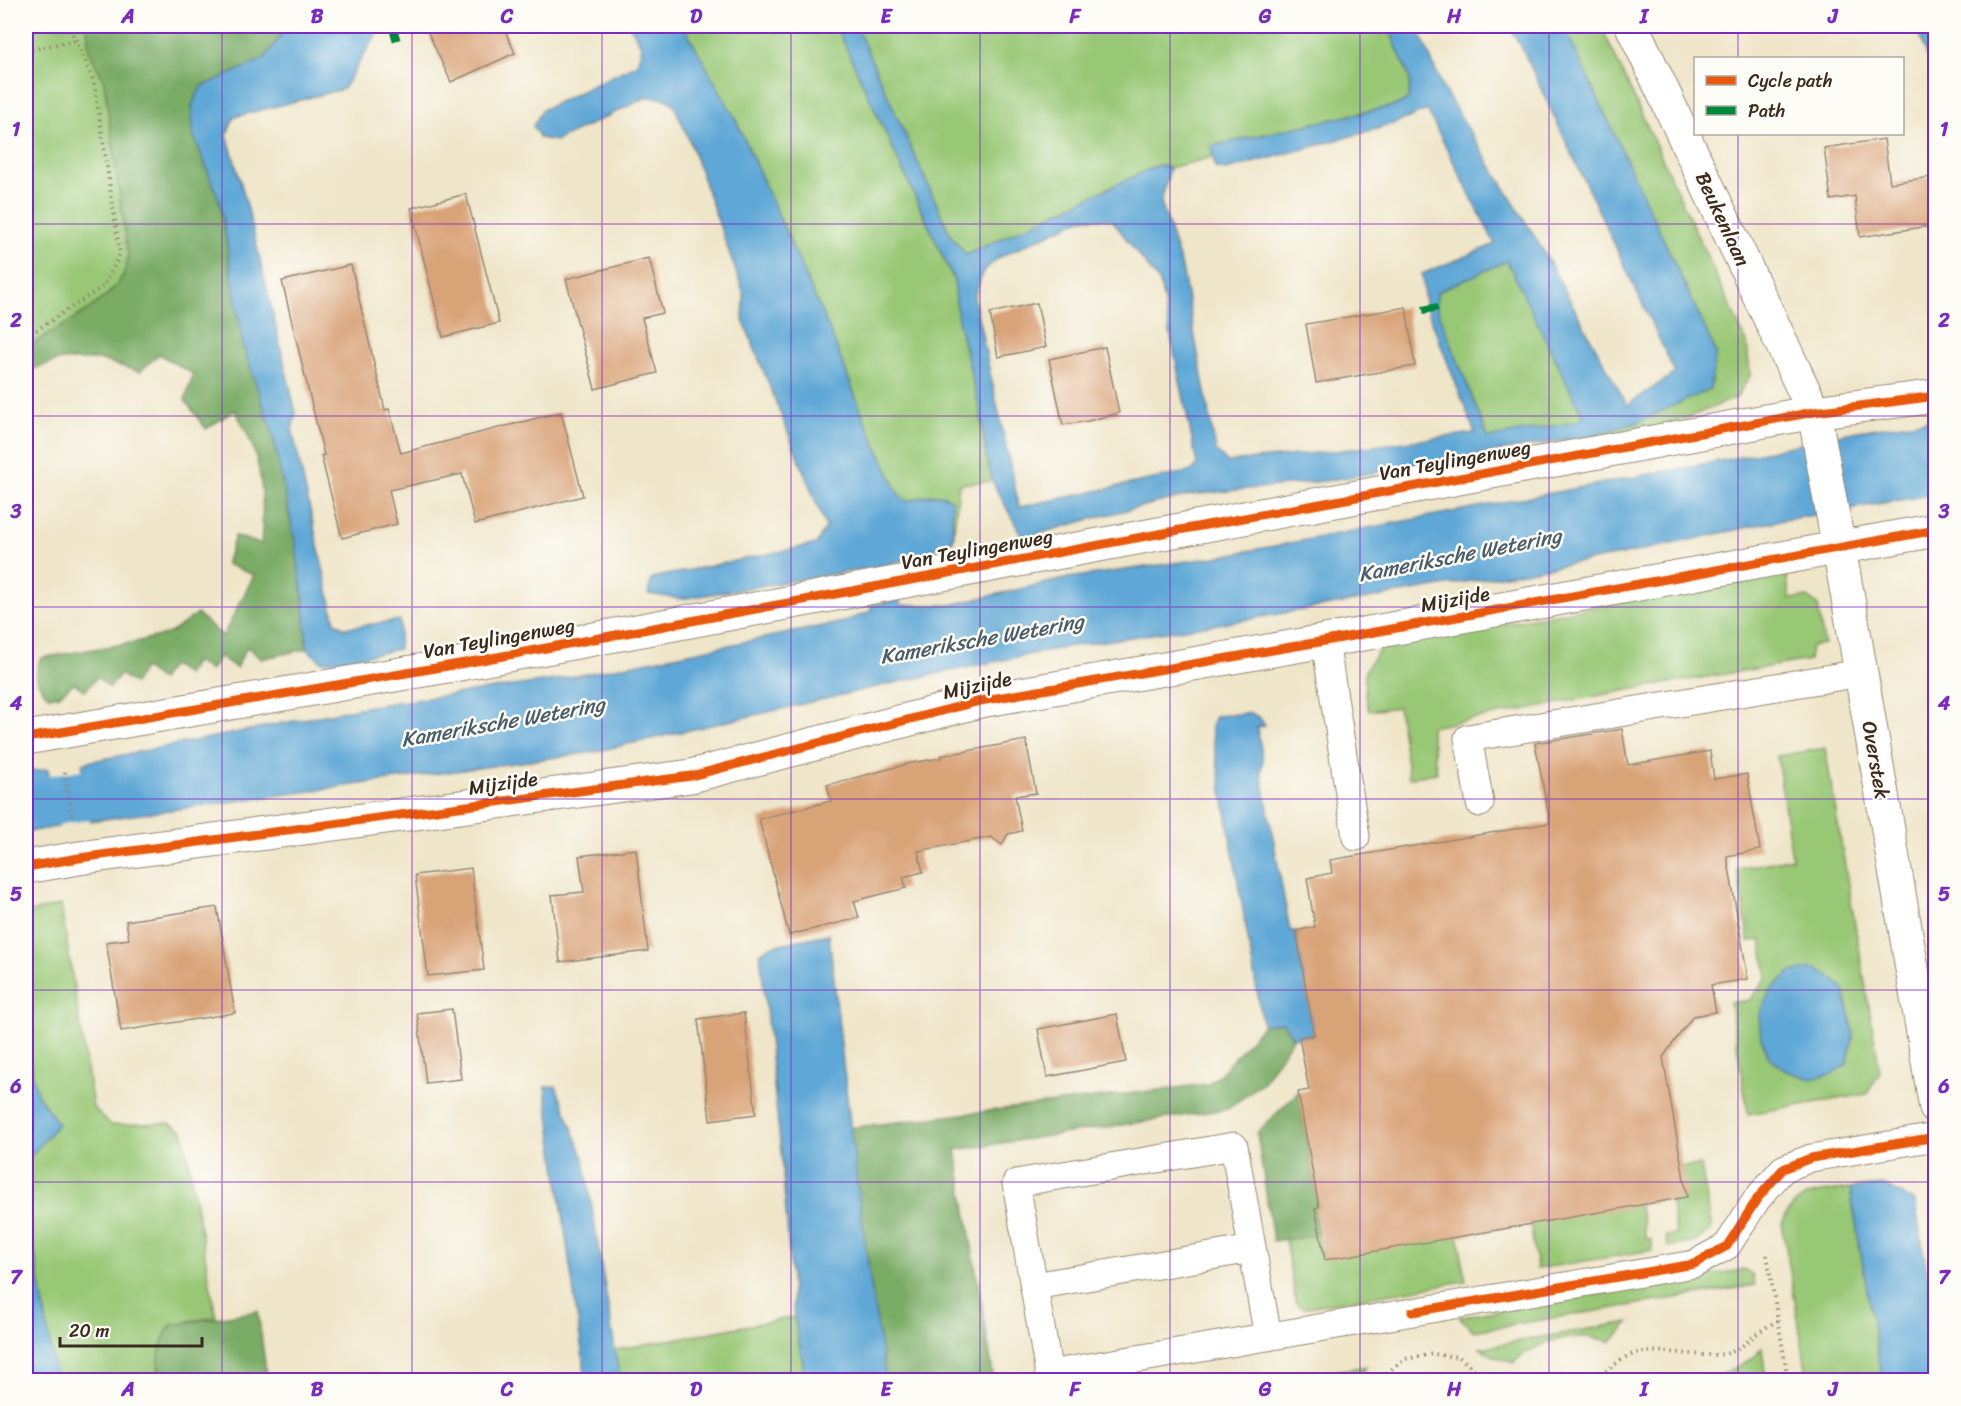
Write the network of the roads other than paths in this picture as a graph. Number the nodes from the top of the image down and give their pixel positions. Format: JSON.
{"nodes":[{"id":1,"x":1632,"y":26,"type":"edge"},
{"id":2,"x":1935,"y":396,"type":"edge"},
{"id":3,"x":1816,"y":422,"type":"junction"},
{"id":4,"x":1935,"y":530,"type":"edge"},
{"id":5,"x":1837,"y":538,"type":"junction"},
{"id":6,"x":1325,"y":641,"type":"junction"},
{"id":7,"x":1861,"y":673,"type":"junction"},
{"id":8,"x":26,"y":738,"type":"edge"},
{"id":9,"x":1480,"y":803,"type":"dead end"},
{"id":10,"x":1356,"y":837,"type":"dead end"},
{"id":11,"x":26,"y":867,"type":"edge"},
{"id":12,"x":1935,"y":1108,"type":"edge"},
{"id":13,"x":1935,"y":1137,"type":"edge"},
{"id":14,"x":1252,"y":1249,"type":"junction"},
{"id":15,"x":1034,"y":1287,"type":"junction"},
{"id":16,"x":1268,"y":1337,"type":"junction"}],
"edges":[{"from":1,"to":3,"type":"street","name":"Beukenlaan"},
{"from":2,"to":3,"type":"street","name":"Van Teylingenweg"},
{"from":3,"to":5,"type":"street","name":"Overstek"},
{"from":3,"to":8,"type":"street","name":"Van Teylingenweg"},
{"from":4,"to":5,"type":"street","name":"Mijzijde"},
{"from":5,"to":6,"type":"street","name":"Mijzijde"},
{"from":5,"to":7,"type":"street","name":"Overstek"},
{"from":6,"to":10,"type":"lane"},
{"from":6,"to":11,"type":"street","name":"Mijzijde"},
{"from":7,"to":9,"type":"lane"},
{"from":7,"to":12,"type":"street","name":"Overstek"},
{"from":13,"to":16,"type":"lane"},
{"from":14,"to":15,"type":"lane"},
{"from":14,"to":15,"type":"lane"},
{"from":14,"to":16,"type":"lane"},
{"from":15,"to":16,"type":"lane"}]}
